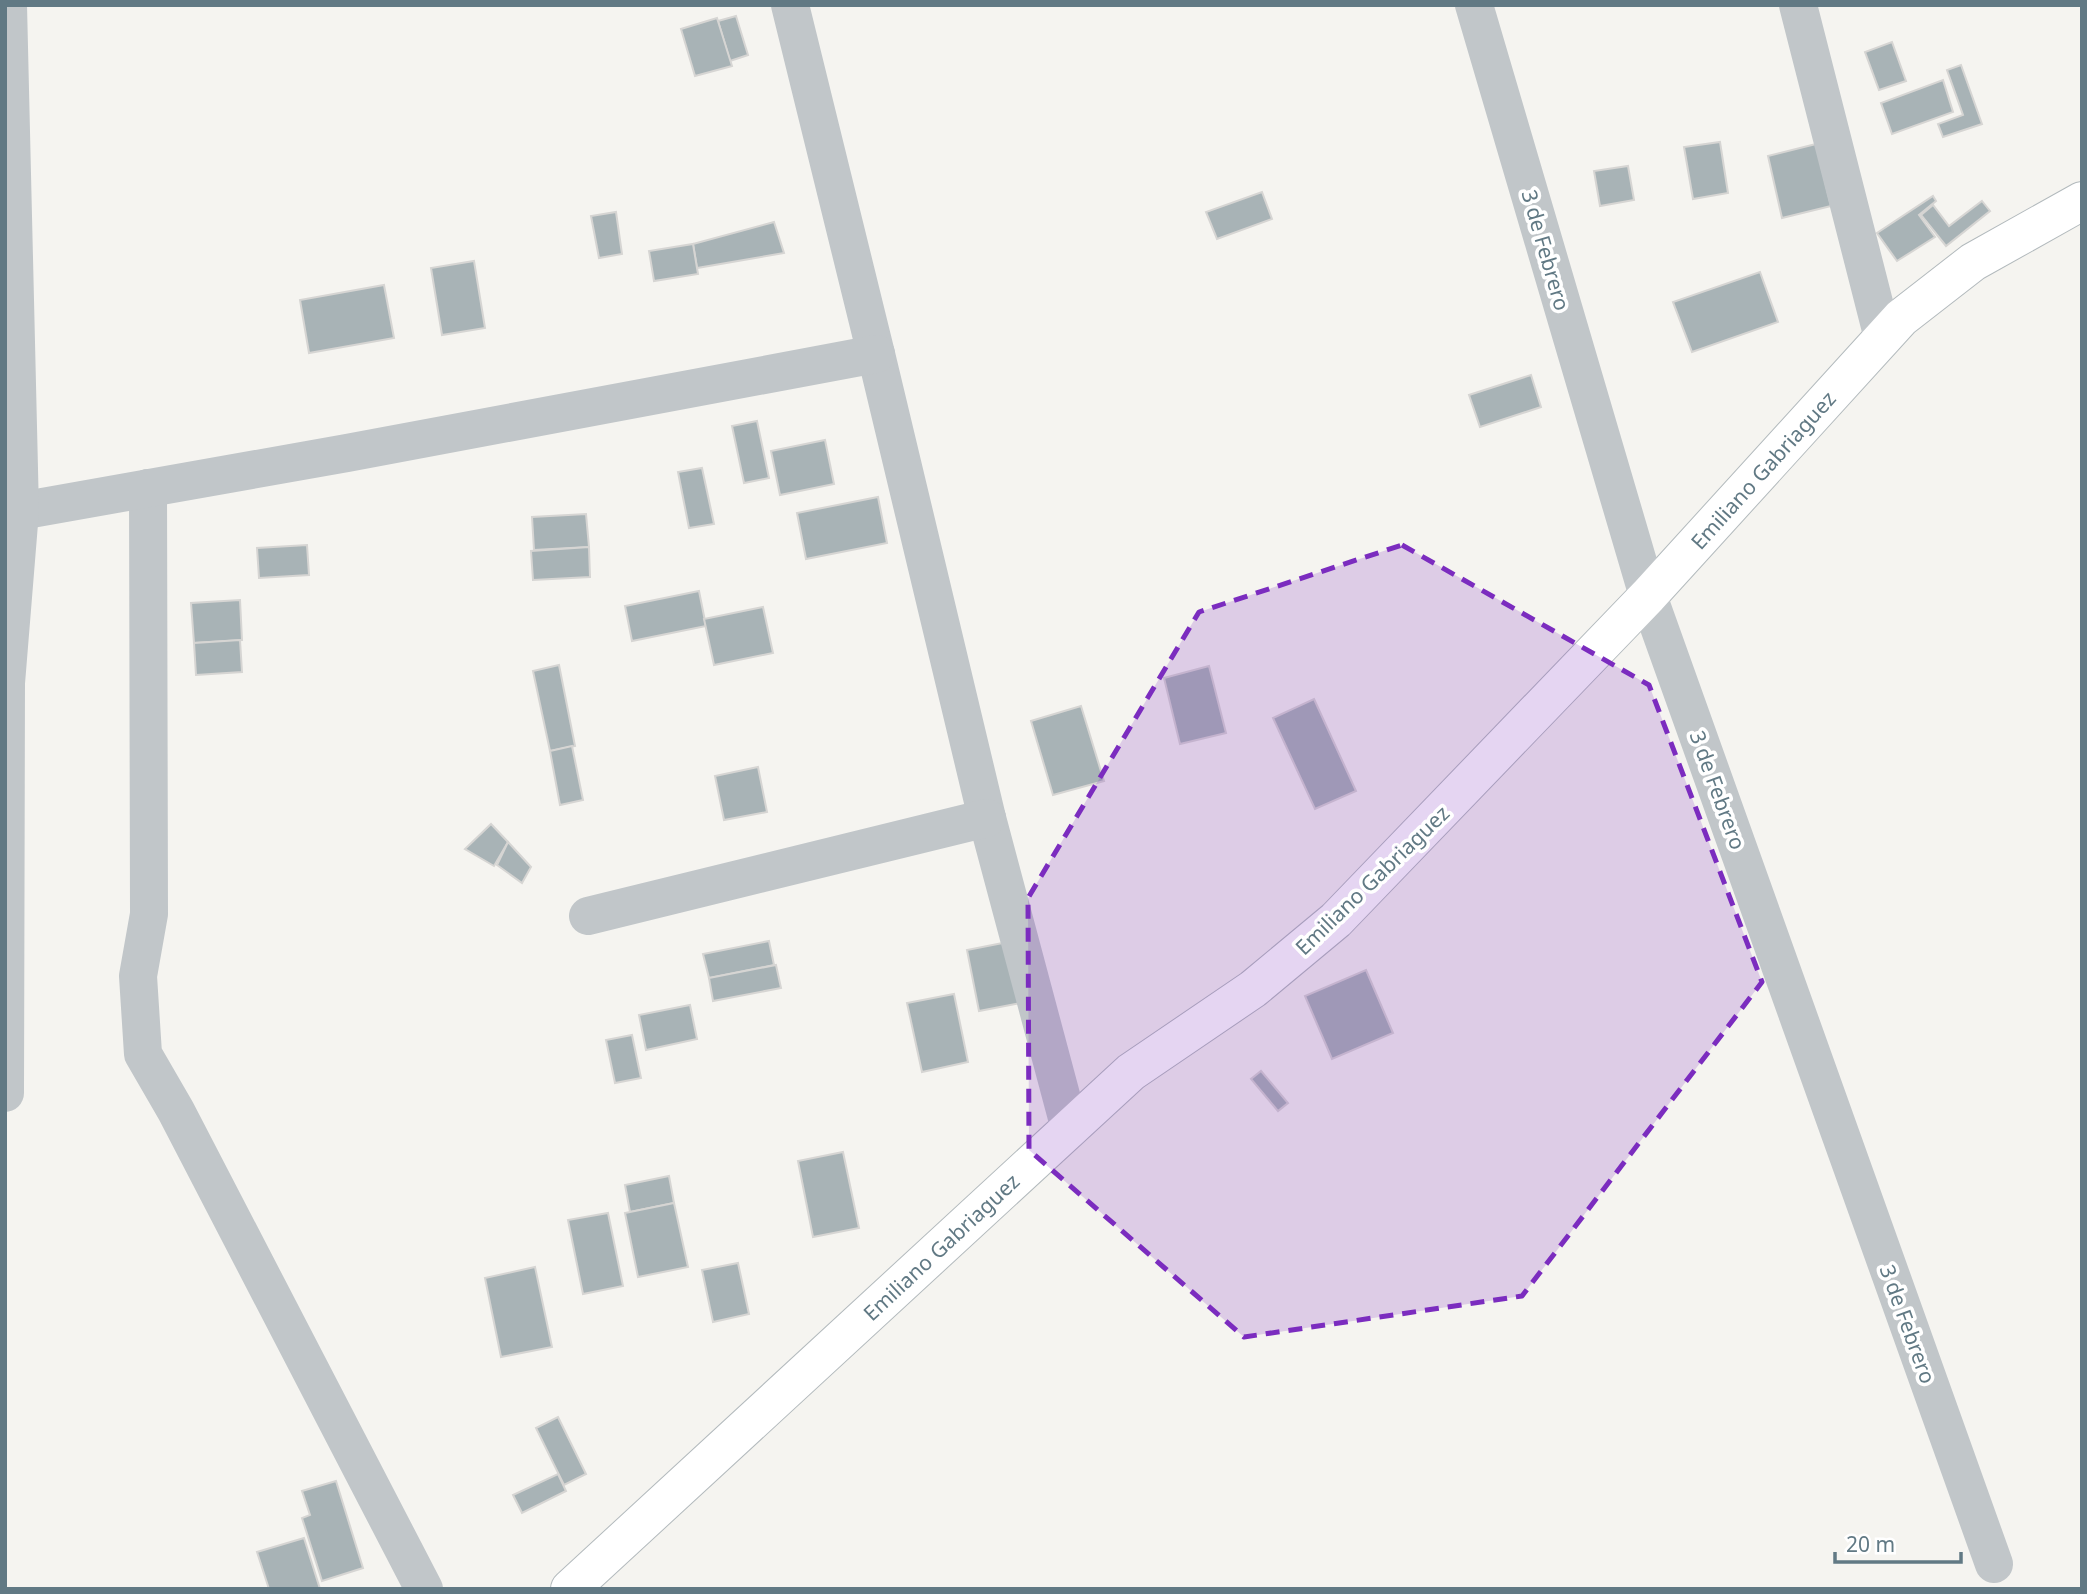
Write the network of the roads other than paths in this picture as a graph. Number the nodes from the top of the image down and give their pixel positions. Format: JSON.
{"nodes":[{"id":1,"x":8,"y":5,"type":"edge"},
{"id":2,"x":790,"y":5,"type":"edge"},
{"id":3,"x":1474,"y":5,"type":"edge"},
{"id":4,"x":1798,"y":5,"type":"edge"},
{"id":5,"x":2082,"y":201,"type":"edge"},
{"id":6,"x":1883,"y":338,"type":"junction"},
{"id":7,"x":876,"y":354,"type":"junction"},
{"id":8,"x":148,"y":488,"type":"junction"},
{"id":9,"x":20,"y":511,"type":"junction"},
{"id":10,"x":1648,"y":596,"type":"junction"},
{"id":11,"x":987,"y":818,"type":"junction"},
{"id":12,"x":588,"y":916,"type":"dead end"},
{"id":13,"x":5,"y":1093,"type":"edge"},
{"id":14,"x":1070,"y":1129,"type":"junction"},
{"id":15,"x":1994,"y":1564,"type":"dead end"},
{"id":16,"x":424,"y":1589,"type":"edge"},
{"id":17,"x":570,"y":1589,"type":"edge"}],
"edges":[{"from":1,"to":9,"type":"street"},
{"from":2,"to":7,"type":"street"},
{"from":3,"to":10,"type":"street","name":"3 de Febrero"},
{"from":4,"to":6,"type":"street"},
{"from":5,"to":6,"type":"main road","name":"Emiliano Gabriaguez"},
{"from":6,"to":10,"type":"main road","name":"Emiliano Gabriaguez"},
{"from":7,"to":8,"type":"street"},
{"from":7,"to":11,"type":"street"},
{"from":8,"to":9,"type":"street"},
{"from":8,"to":16,"type":"street"},
{"from":9,"to":13,"type":"street"},
{"from":10,"to":14,"type":"main road","name":"Emiliano Gabriaguez"},
{"from":10,"to":15,"type":"street","name":"3 de Febrero"},
{"from":11,"to":12,"type":"street"},
{"from":11,"to":14,"type":"street"},
{"from":14,"to":17,"type":"main road","name":"Emiliano Gabriaguez"}]}
